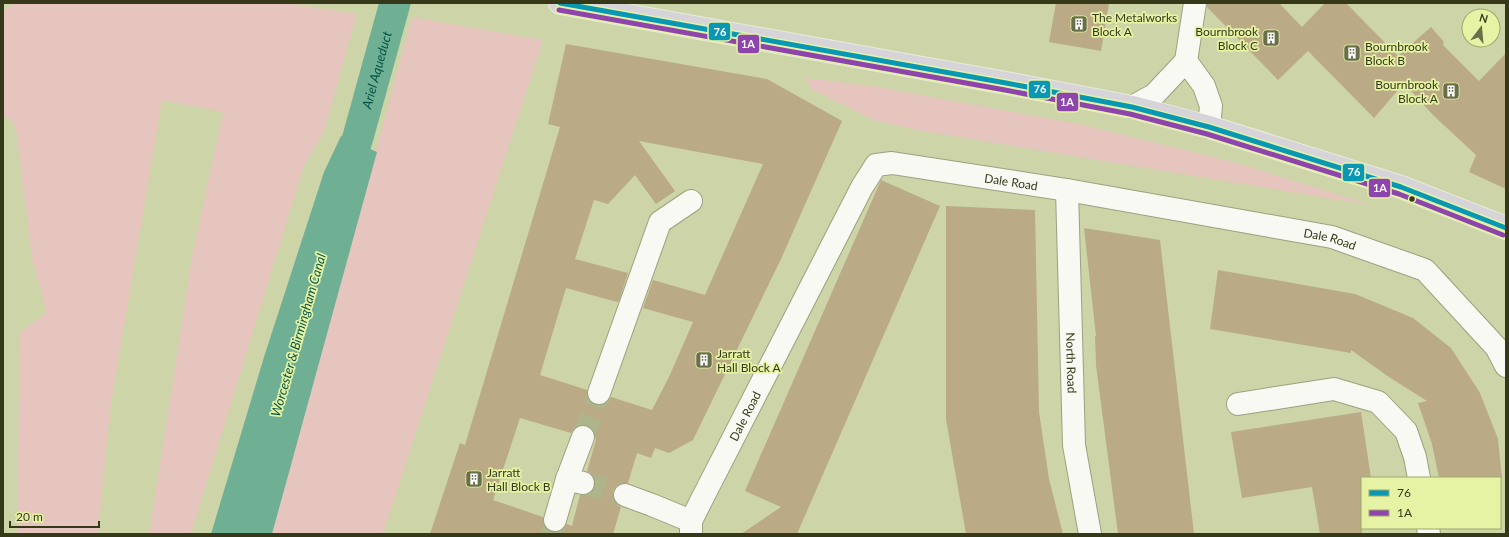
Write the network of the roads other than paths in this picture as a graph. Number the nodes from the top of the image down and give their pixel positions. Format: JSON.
{"nodes":[{"id":1,"x":560,"y":3,"type":"edge"},
{"id":2,"x":1195,"y":3,"type":"edge"},
{"id":3,"x":1186,"y":61,"type":"junction"},
{"id":4,"x":1132,"y":107,"type":"junction"},
{"id":5,"x":1208,"y":127,"type":"junction"},
{"id":6,"x":1067,"y":190,"type":"junction"},
{"id":7,"x":691,"y":201,"type":"dead end"},
{"id":8,"x":1506,"y":228,"type":"edge"},
{"id":9,"x":1506,"y":366,"type":"edge"},
{"id":10,"x":599,"y":393,"type":"tunnel mouth"},
{"id":11,"x":1238,"y":404,"type":"dead end"},
{"id":12,"x":583,"y":437,"type":"tunnel mouth"},
{"id":13,"x":1419,"y":477,"type":"edge"},
{"id":14,"x":625,"y":495,"type":"tunnel mouth"},
{"id":15,"x":555,"y":520,"type":"tunnel mouth"},
{"id":16,"x":691,"y":527,"type":"edge"},
{"id":17,"x":1090,"y":534,"type":"edge"}],
"edges":[{"from":1,"to":4,"type":"highway"},
{"from":2,"to":3,"type":"street"},
{"from":3,"to":4,"type":"street"},
{"from":3,"to":5,"type":"street"},
{"from":4,"to":5,"type":"highway"},
{"from":5,"to":8,"type":"highway"},
{"from":6,"to":9,"type":"street","name":"Dale Road"},
{"from":6,"to":16,"type":"street","name":"Dale Road"},
{"from":6,"to":17,"type":"street","name":"North Road"},
{"from":7,"to":10,"type":"street"},
{"from":11,"to":13,"type":"street"},
{"from":12,"to":15,"type":"street"},
{"from":14,"to":16,"type":"street"}]}
